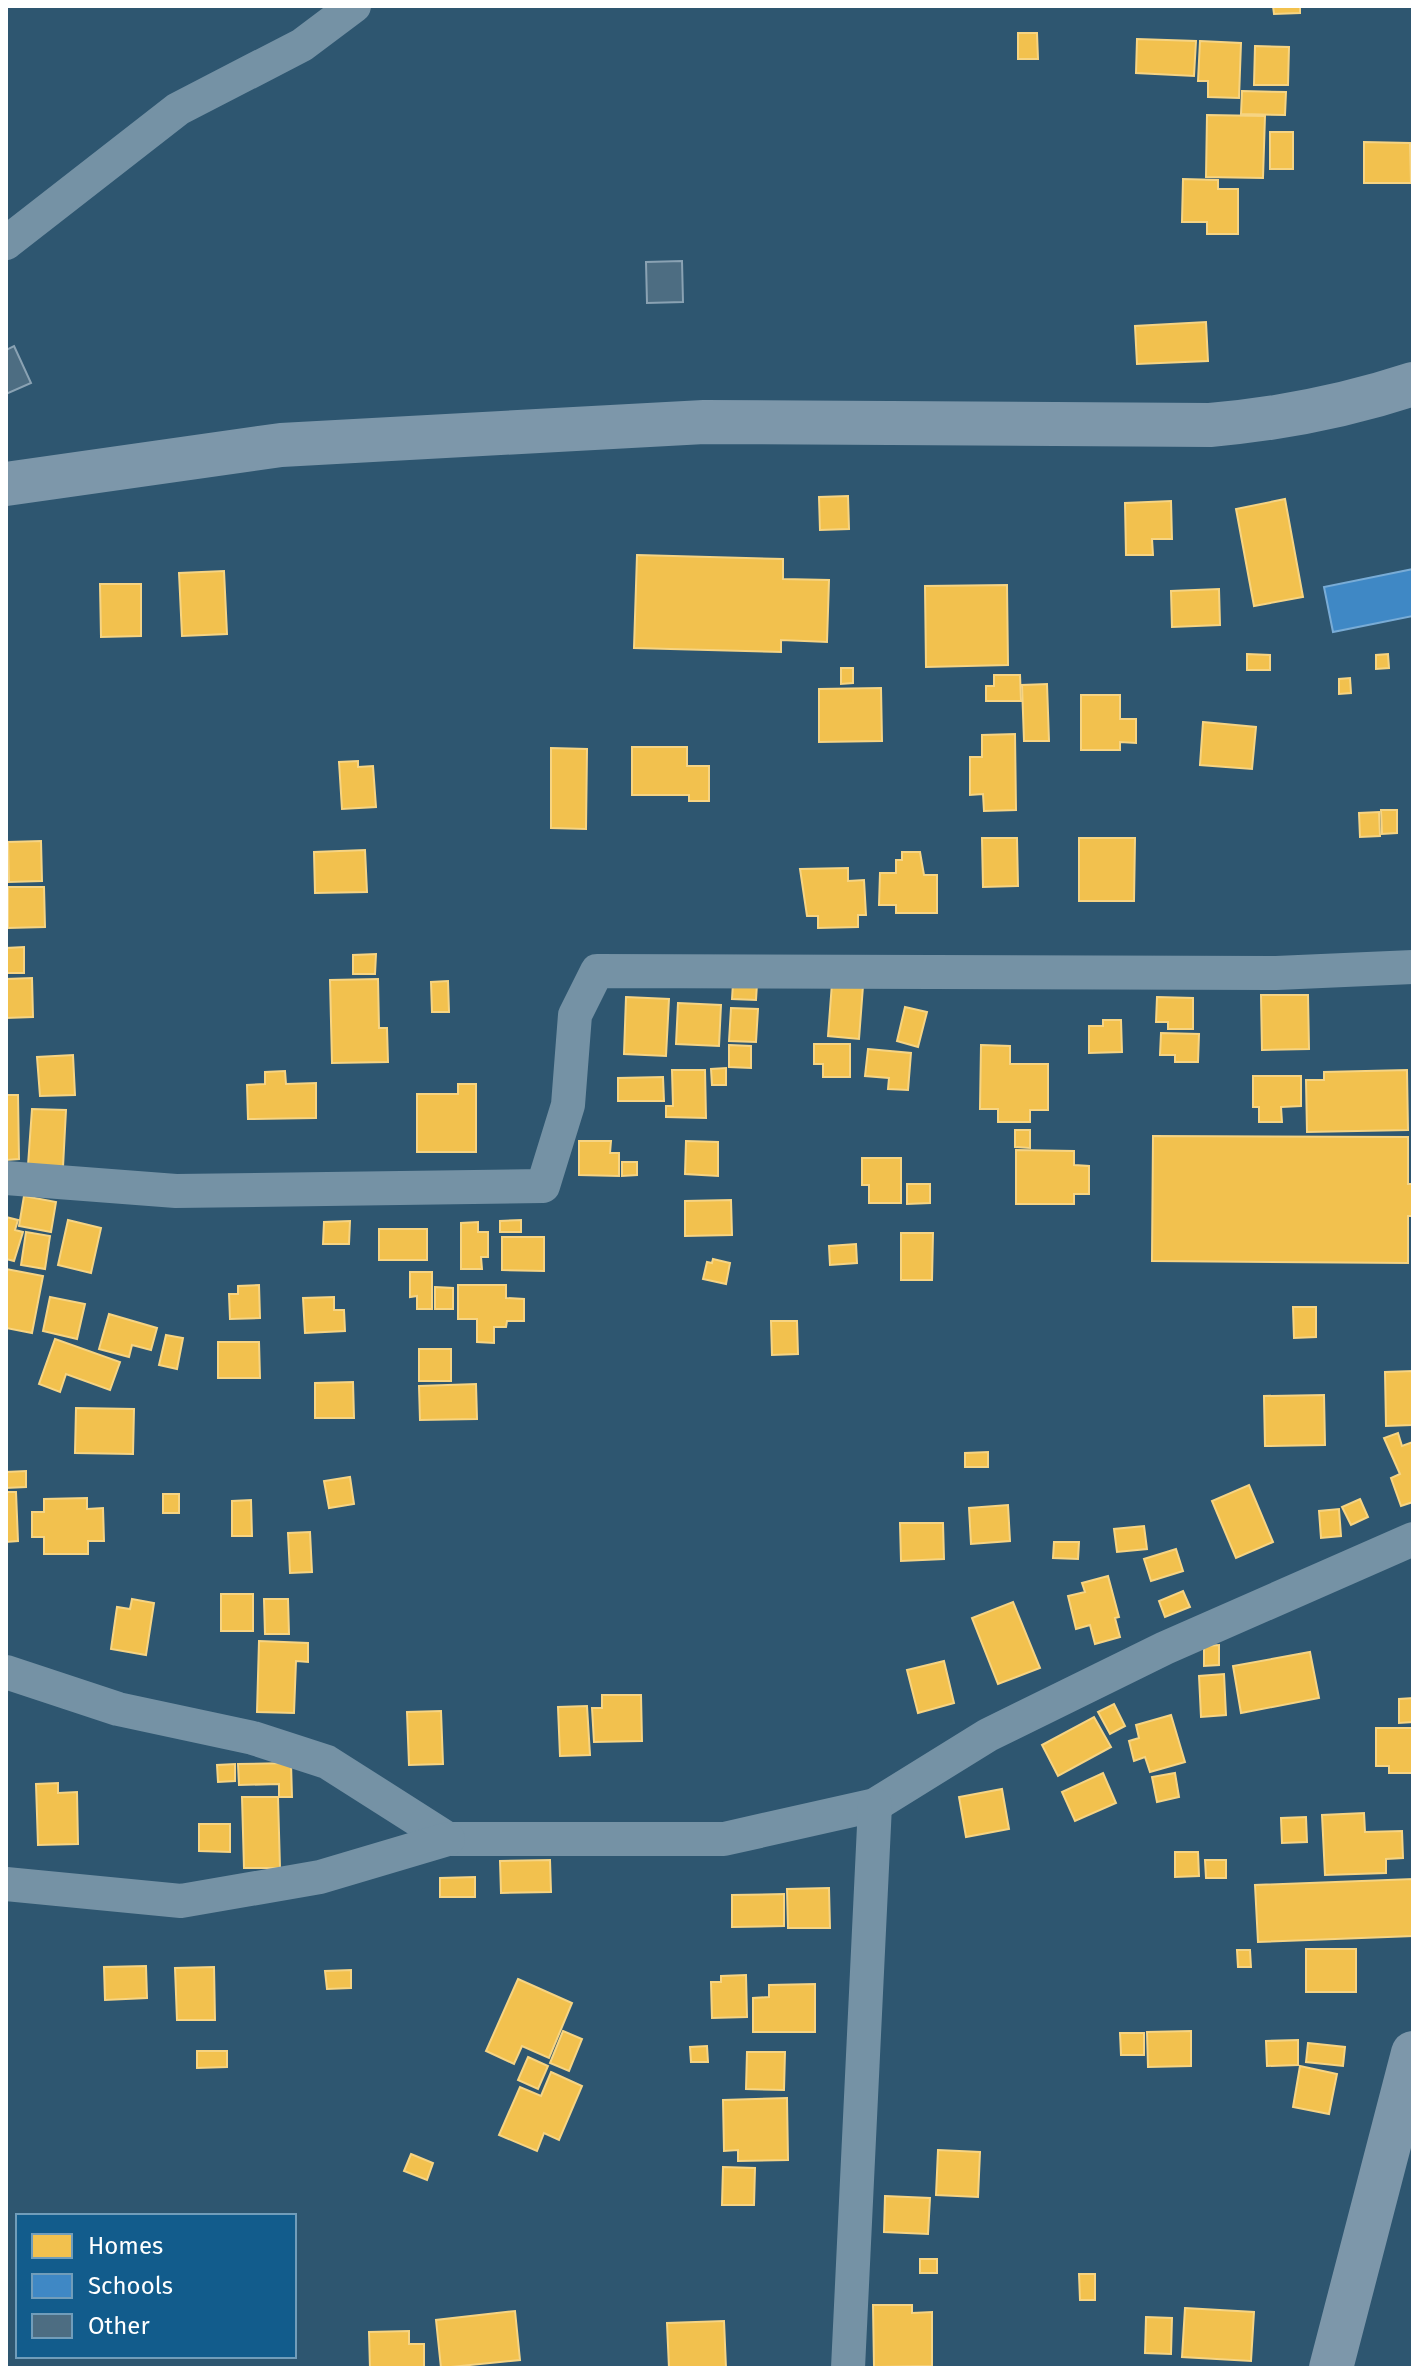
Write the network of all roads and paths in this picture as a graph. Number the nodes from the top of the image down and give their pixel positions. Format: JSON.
{"nodes":[{"id":1,"x":354,"y":6,"type":"edge"},
{"id":2,"x":6,"y":243,"type":"edge"},
{"id":3,"x":1413,"y":384,"type":"edge"},
{"id":4,"x":6,"y":484,"type":"edge"},
{"id":5,"x":1413,"y":967,"type":"edge"},
{"id":6,"x":6,"y":1178,"type":"edge"},
{"id":7,"x":1413,"y":1539,"type":"edge"},
{"id":8,"x":6,"y":1672,"type":"edge"},
{"id":9,"x":875,"y":1805,"type":"junction"},
{"id":10,"x":448,"y":1839,"type":"junction"},
{"id":11,"x":6,"y":1884,"type":"edge"},
{"id":12,"x":1413,"y":2053,"type":"edge"},
{"id":13,"x":848,"y":2368,"type":"edge"},
{"id":14,"x":1331,"y":2368,"type":"edge"}],
"edges":[{"from":1,"to":2,"type":"street"},
{"from":3,"to":4,"type":"main road"},
{"from":5,"to":6,"type":"street"},
{"from":7,"to":9,"type":"street"},
{"from":8,"to":10,"type":"street"},
{"from":9,"to":10,"type":"street"},
{"from":9,"to":13,"type":"street"},
{"from":10,"to":11,"type":"street"},
{"from":12,"to":14,"type":"main road"}]}
